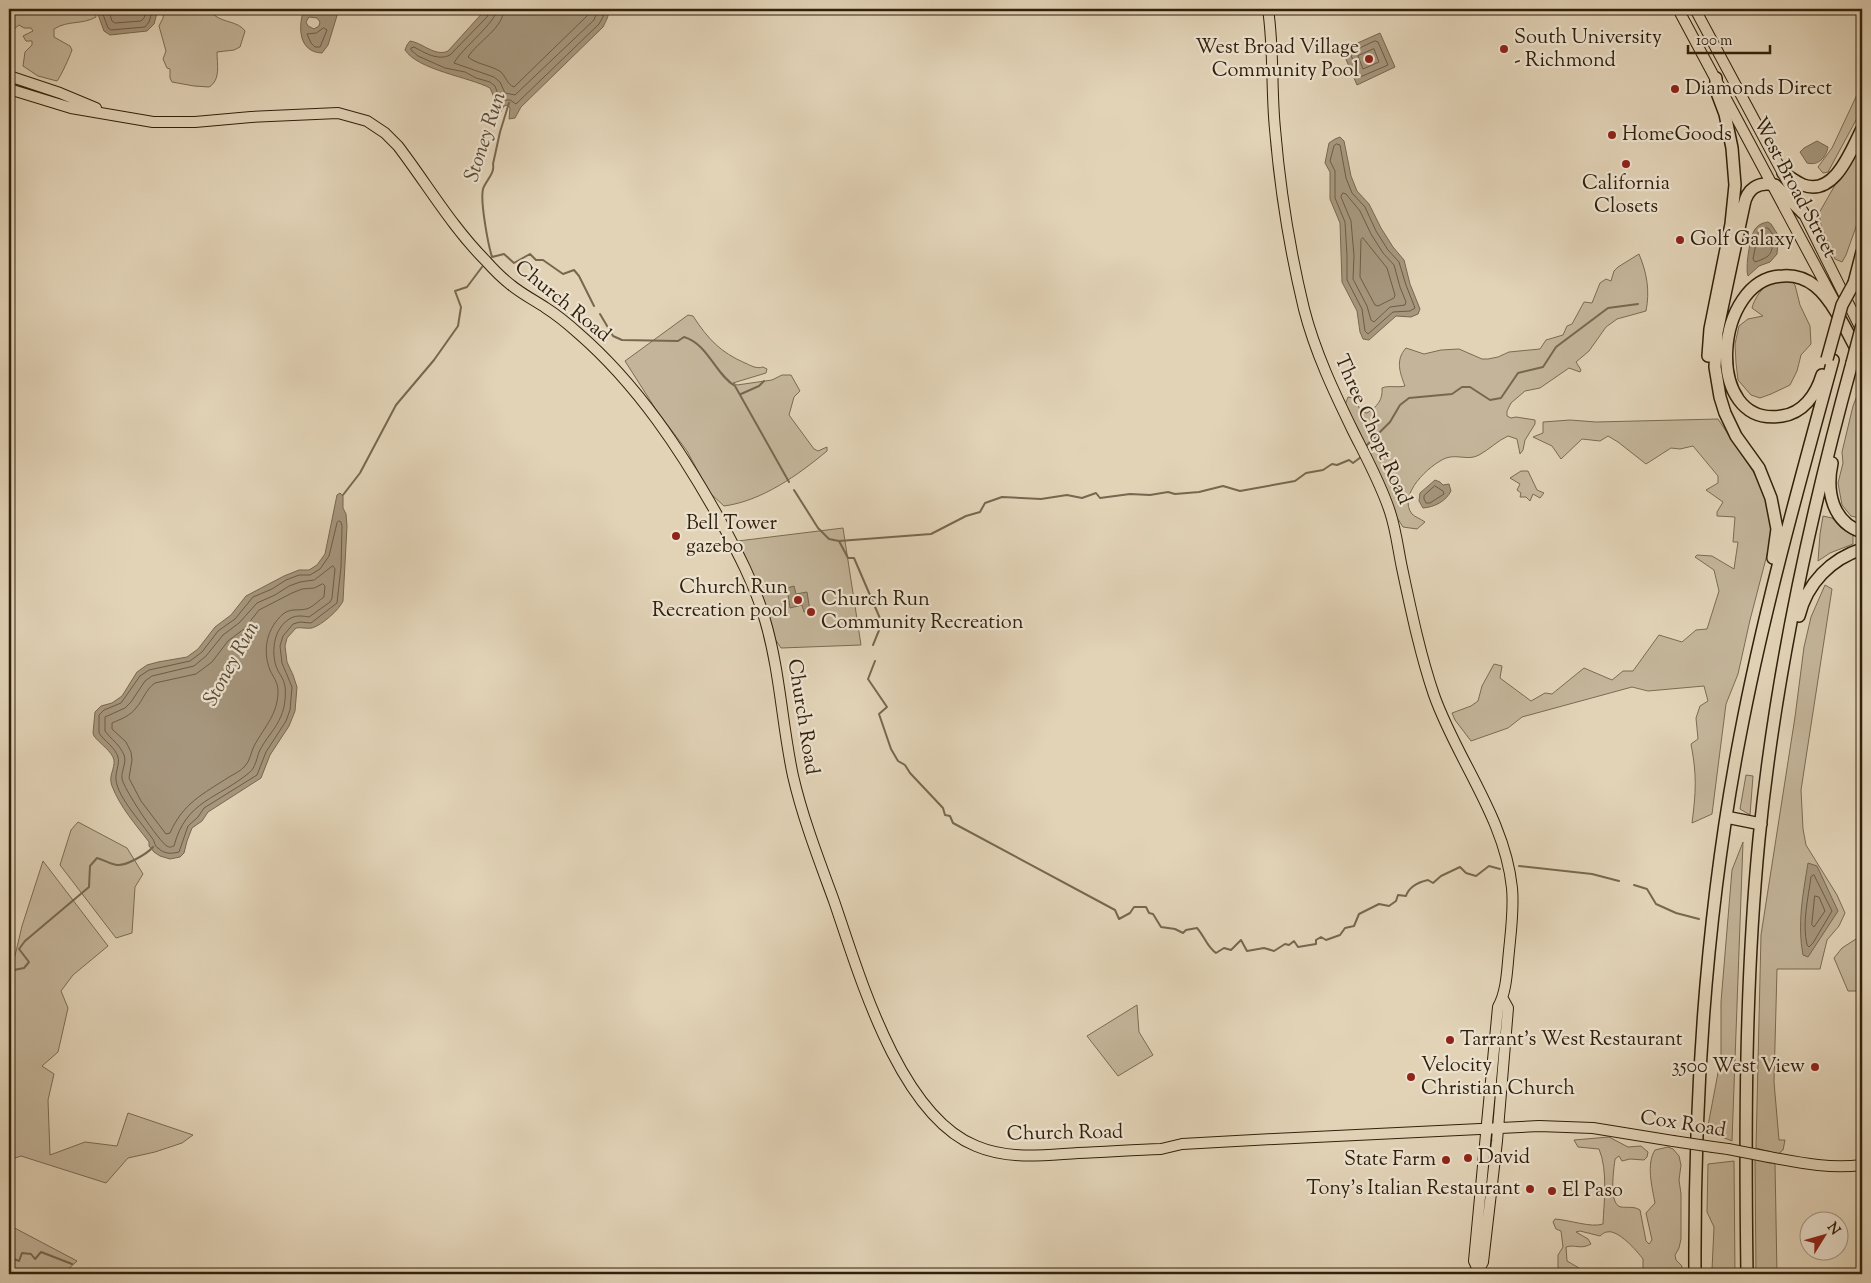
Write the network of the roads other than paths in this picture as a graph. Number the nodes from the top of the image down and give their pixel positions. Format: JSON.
{"nodes":[{"id":1,"x":1268,"y":9,"type":"edge"},
{"id":2,"x":1678,"y":9,"type":"edge"},
{"id":3,"x":1695,"y":9,"type":"edge"},
{"id":4,"x":9,"y":76,"type":"edge"},
{"id":5,"x":1716,"y":78,"type":"junction"},
{"id":6,"x":9,"y":88,"type":"edge"},
{"id":7,"x":115,"y":115,"type":"junction"},
{"id":8,"x":1862,"y":129,"type":"edge"},
{"id":9,"x":1783,"y":173,"type":"junction"},
{"id":10,"x":1772,"y":184,"type":"junction"},
{"id":11,"x":1804,"y":213,"type":"junction"},
{"id":12,"x":1862,"y":252,"type":"edge"},
{"id":13,"x":1862,"y":325,"type":"edge"},
{"id":14,"x":1862,"y":331,"type":"edge"},
{"id":15,"x":1862,"y":346,"type":"edge"},
{"id":16,"x":1830,"y":360,"type":"junction"},
{"id":17,"x":1859,"y":360,"type":"edge"},
{"id":18,"x":1841,"y":404,"type":"junction"},
{"id":19,"x":1736,"y":436,"type":"junction"},
{"id":20,"x":1862,"y":532,"type":"edge"},
{"id":21,"x":1862,"y":549,"type":"edge"},
{"id":22,"x":1762,"y":628,"type":"junction"},
{"id":23,"x":1779,"y":690,"type":"junction"},
{"id":24,"x":1726,"y":817,"type":"junction"},
{"id":25,"x":1761,"y":824,"type":"junction"},
{"id":26,"x":1503,"y":999,"type":"junction"},
{"id":27,"x":1498,"y":1128,"type":"junction"},
{"id":28,"x":1487,"y":1129,"type":"junction"},
{"id":29,"x":1862,"y":1165,"type":"edge"},
{"id":30,"x":1478,"y":1272,"type":"edge"},
{"id":31,"x":1695,"y":1274,"type":"edge"},
{"id":32,"x":1747,"y":1274,"type":"edge"}],
"edges":[{"from":1,"to":26,"type":"main road","name":"Three Chopt Road"},
{"from":2,"to":5,"type":"main road","name":"West Broad Street"},
{"from":3,"to":9,"type":"main road","name":"West Broad Street"},
{"from":4,"to":7,"type":"main road","name":"Church Road"},
{"from":5,"to":10,"type":"main road","name":"West Broad Street"},
{"from":5,"to":19,"type":"highway"},
{"from":6,"to":7,"type":"main road","name":"Church Road"},
{"from":7,"to":28,"type":"main road","name":"Church Road"},
{"from":8,"to":9,"type":"highway"},
{"from":9,"to":11,"type":"main road","name":"West Broad Street"},
{"from":10,"to":11,"type":"highway"},
{"from":10,"to":17,"type":"main road","name":"West Broad Street"},
{"from":10,"to":19,"type":"highway"},
{"from":11,"to":14,"type":"main road","name":"West Broad Street"},
{"from":12,"to":16,"type":"highway","bridge":true},
{"from":13,"to":17,"type":"highway","bridge":true},
{"from":15,"to":17,"type":"highway","bridge":true},
{"from":16,"to":17,"type":"highway"},
{"from":16,"to":22,"type":"highway"},
{"from":17,"to":18,"type":"highway"},
{"from":18,"to":20,"type":"highway"},
{"from":18,"to":23,"type":"highway"},
{"from":19,"to":22,"type":"highway"},
{"from":21,"to":23,"type":"highway"},
{"from":22,"to":24,"type":"highway"},
{"from":23,"to":25,"type":"highway"},
{"from":24,"to":25,"type":"highway"},
{"from":24,"to":31,"type":"highway"},
{"from":25,"to":32,"type":"highway"},
{"from":26,"to":27,"type":"main road","name":"Three Chopt Road"},
{"from":26,"to":28,"type":"main road","name":"Three Chopt Road"},
{"from":27,"to":28,"type":"main road","name":"Church Road"},
{"from":27,"to":29,"type":"main road","name":"Cox Road","bridge":true},
{"from":27,"to":30,"type":"main road","name":"Three Chopt Road"},
{"from":28,"to":30,"type":"main road","name":"Three Chopt Road"}]}
